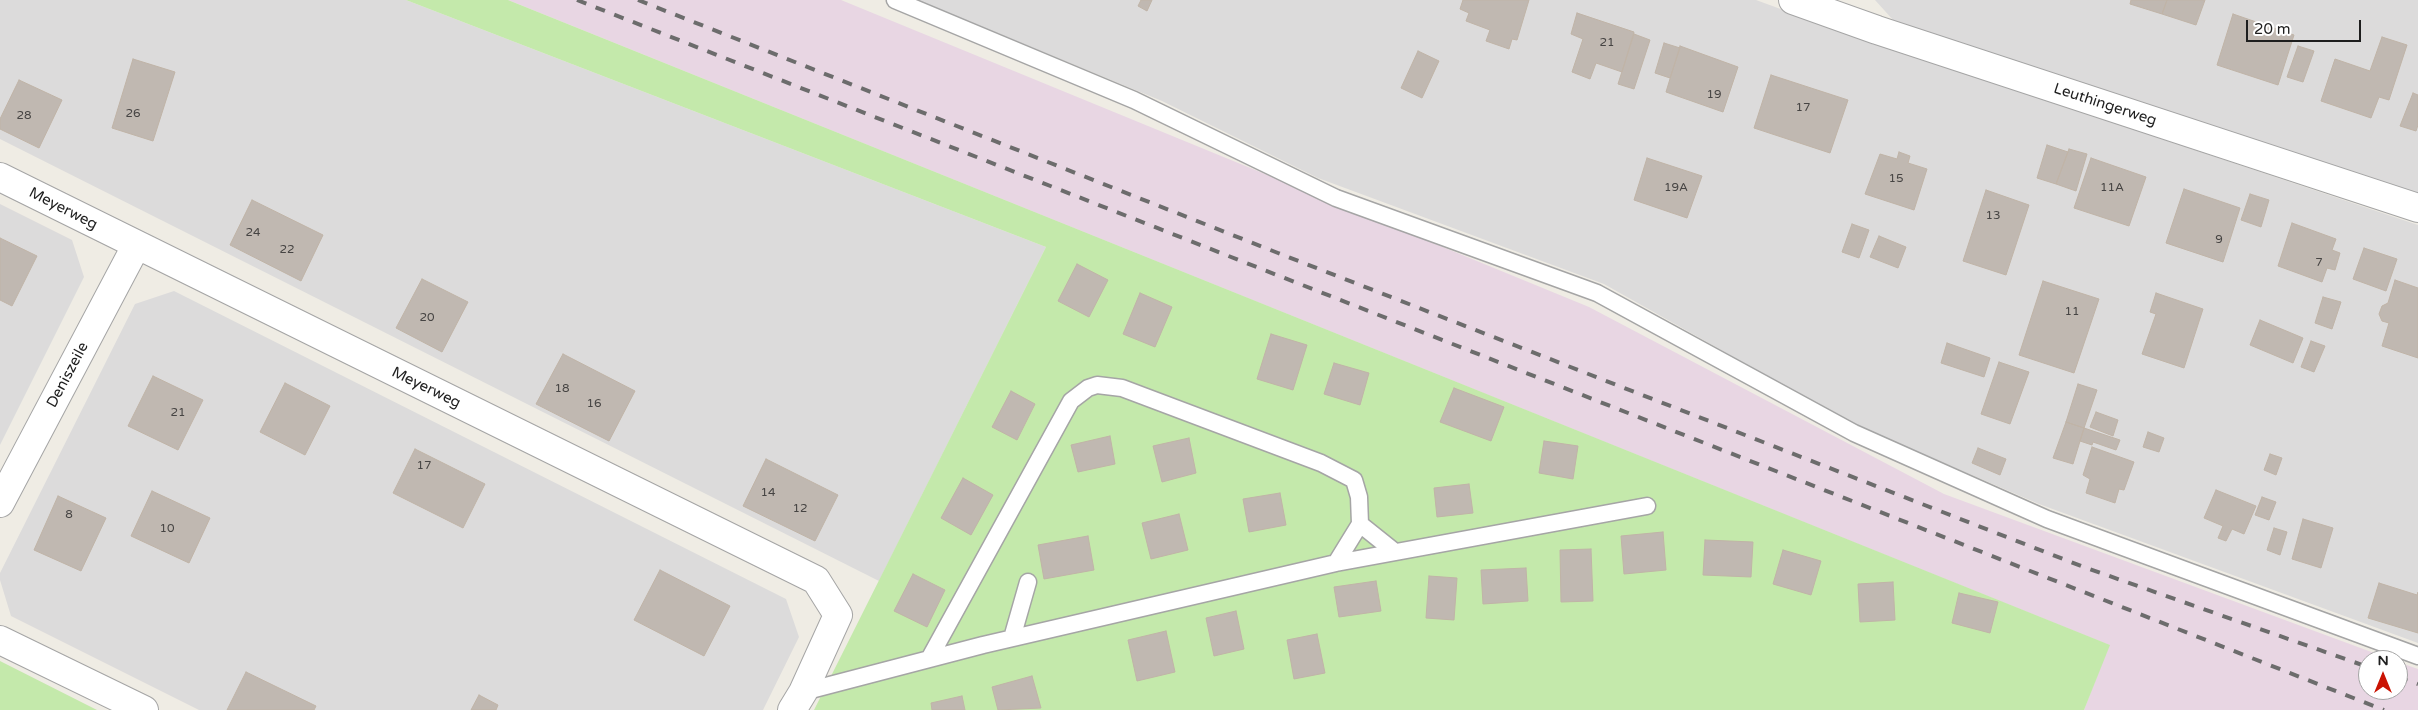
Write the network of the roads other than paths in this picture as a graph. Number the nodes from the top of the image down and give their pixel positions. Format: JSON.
{"nodes":[{"id":1,"x":895,"y":0,"type":"edge"},
{"id":2,"x":1793,"y":0,"type":"edge"},
{"id":3,"x":1844,"y":9,"type":"edge"},
{"id":4,"x":0,"y":177,"type":"edge"},
{"id":5,"x":2418,"y":208,"type":"edge"},
{"id":6,"x":136,"y":246,"type":"junction"},
{"id":7,"x":0,"y":503,"type":"edge"},
{"id":8,"x":1647,"y":506,"type":"dead end"},
{"id":9,"x":1360,"y":524,"type":"junction"},
{"id":10,"x":1395,"y":552,"type":"junction"},
{"id":11,"x":1336,"y":563,"type":"junction"},
{"id":12,"x":1028,"y":582,"type":"dead end"},
{"id":13,"x":1012,"y":638,"type":"junction"},
{"id":14,"x":0,"y":640,"type":"edge"},
{"id":15,"x":2418,"y":656,"type":"edge"},
{"id":16,"x":929,"y":659,"type":"junction"},
{"id":17,"x":798,"y":701,"type":"edge"},
{"id":18,"x":144,"y":710,"type":"edge"}],
"edges":[{"from":1,"to":15,"type":"lane"},
{"from":2,"to":3,"type":"street","name":"Leuthingerweg"},
{"from":3,"to":5,"type":"street","name":"Leuthingerweg"},
{"from":4,"to":6,"type":"street","name":"Meyerweg"},
{"from":6,"to":7,"type":"street","name":"Deniszeile"},
{"from":6,"to":17,"type":"street","name":"Meyerweg"},
{"from":8,"to":10,"type":"lane"},
{"from":9,"to":10,"type":"lane"},
{"from":9,"to":11,"type":"lane"},
{"from":9,"to":16,"type":"lane"},
{"from":10,"to":11,"type":"lane"},
{"from":11,"to":13,"type":"lane"},
{"from":12,"to":13,"type":"lane"},
{"from":13,"to":16,"type":"lane"},
{"from":14,"to":18,"type":"street"},
{"from":16,"to":17,"type":"lane"}]}
